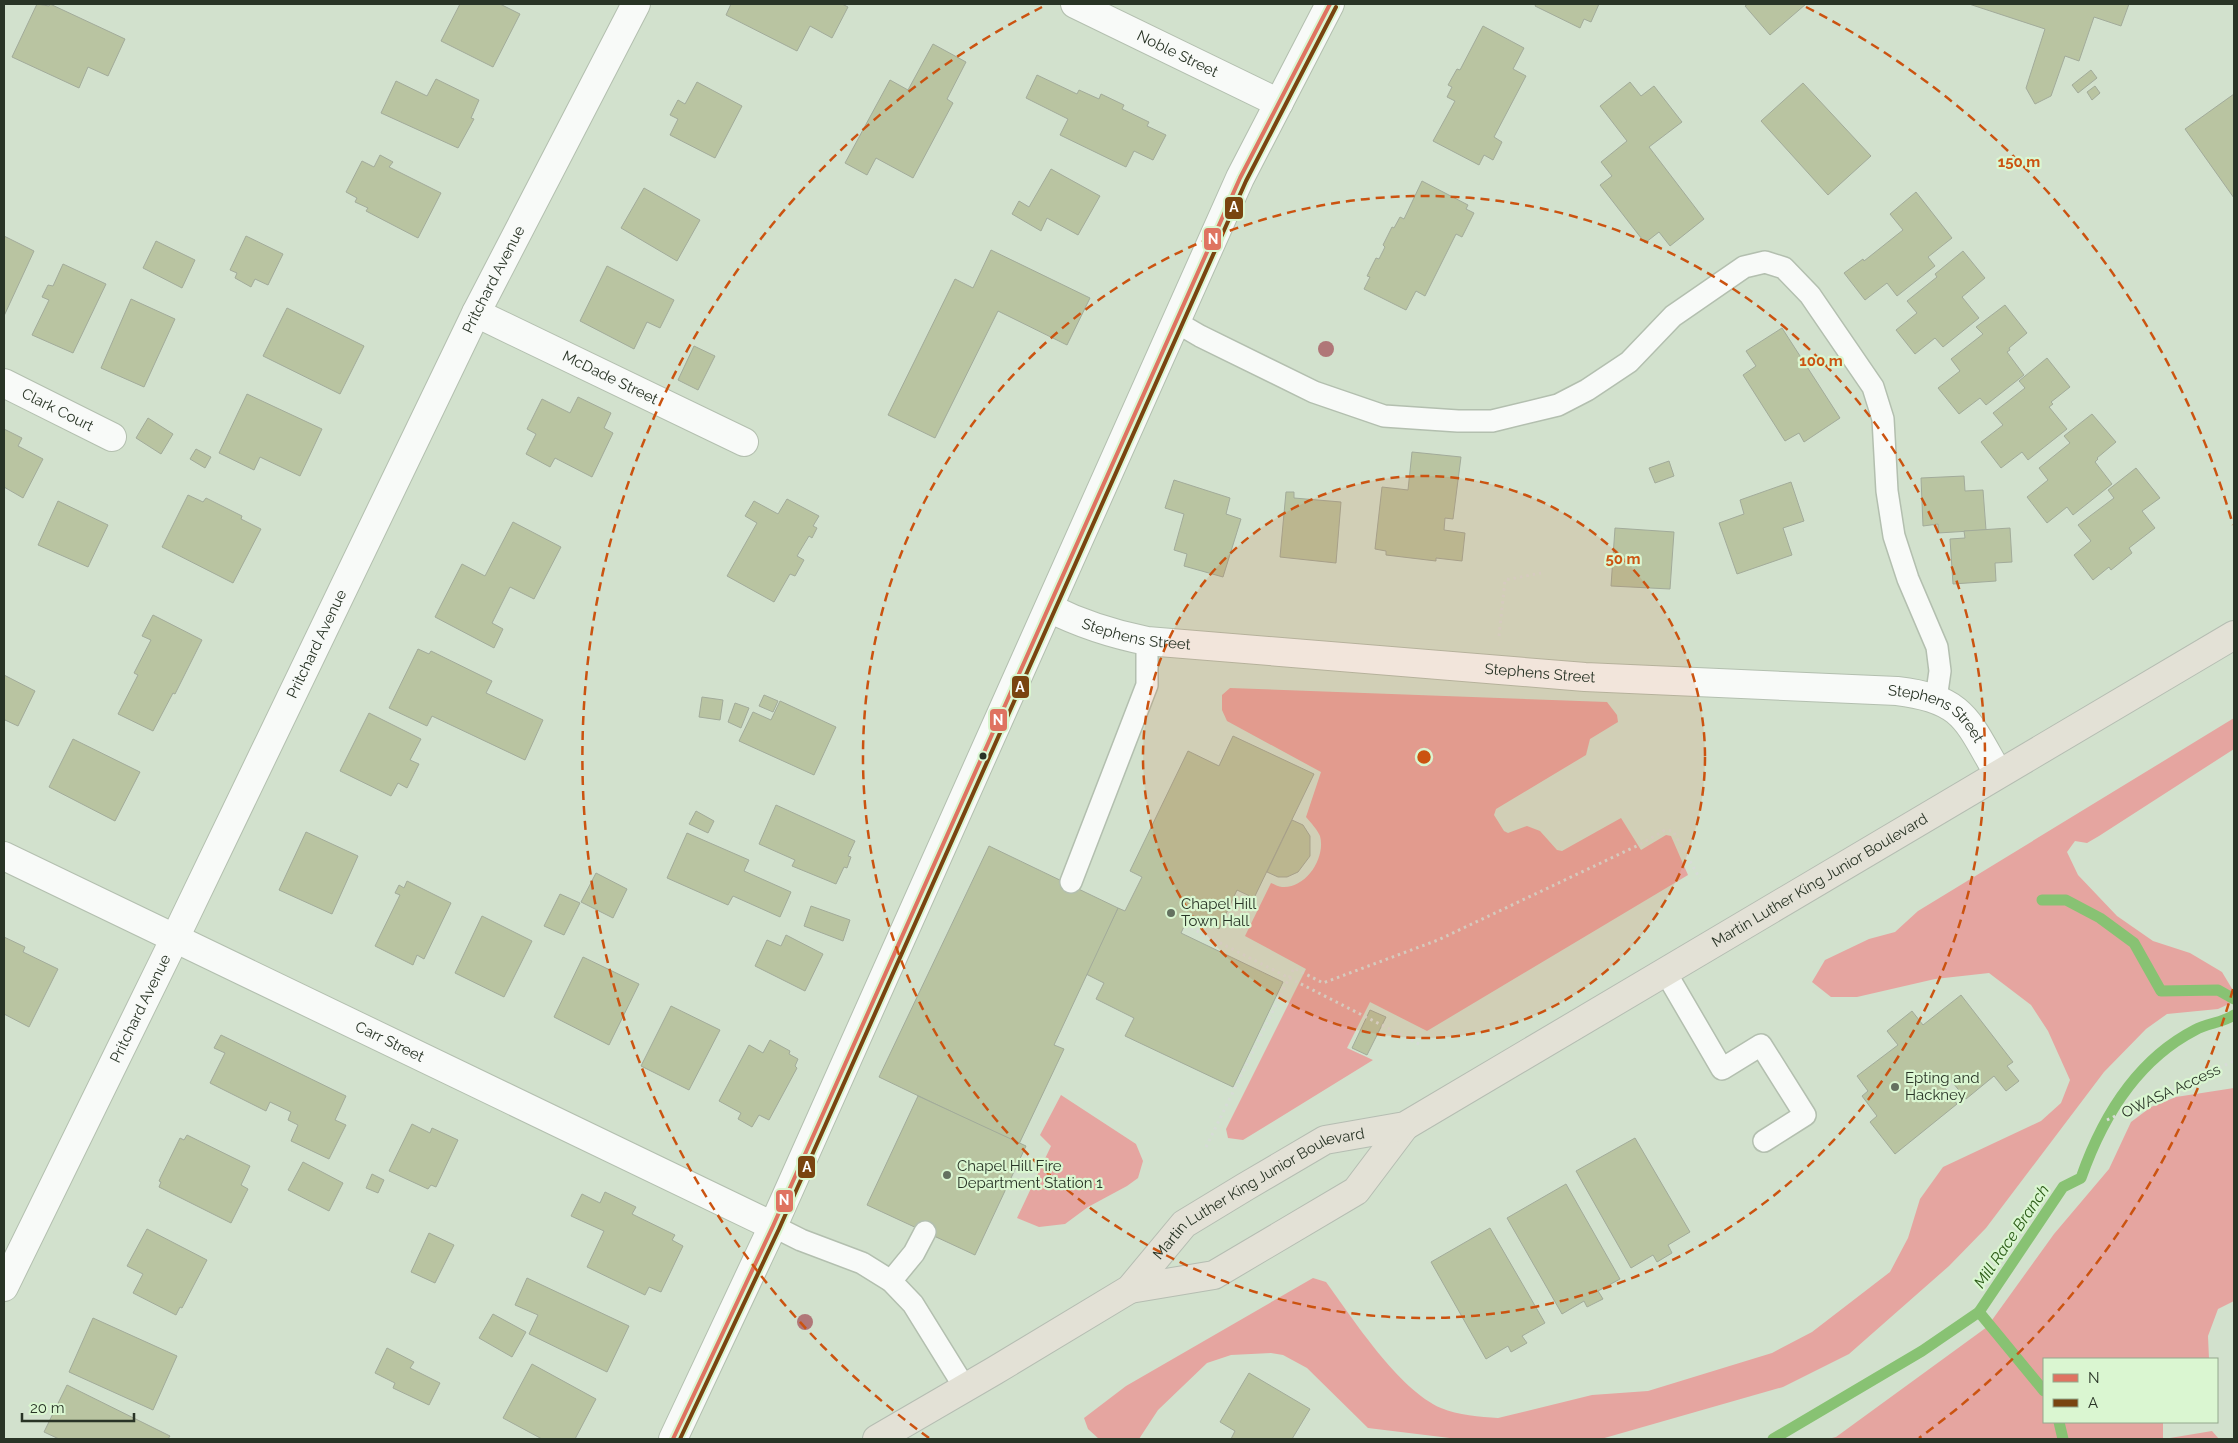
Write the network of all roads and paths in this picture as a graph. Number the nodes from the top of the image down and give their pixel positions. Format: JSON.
{"nodes":[{"id":1,"x":636,"y":4,"type":"edge"},
{"id":2,"x":1075,"y":4,"type":"edge"},
{"id":3,"x":1330,"y":4,"type":"edge"},
{"id":4,"x":1279,"y":103,"type":"junction"},
{"id":5,"x":476,"y":312,"type":"junction"},
{"id":6,"x":1176,"y":322,"type":"junction"},
{"id":7,"x":4,"y":383,"type":"edge"},
{"id":8,"x":112,"y":437,"type":"dead end"},
{"id":9,"x":744,"y":442,"type":"dead end"},
{"id":10,"x":1541,"y":573,"type":"dead end"},
{"id":11,"x":1049,"y":608,"type":"junction"},
{"id":12,"x":2234,"y":635,"type":"edge"},
{"id":13,"x":1499,"y":638,"type":"dead end"},
{"id":14,"x":1147,"y":641,"type":"junction"},
{"id":15,"x":1936,"y":699,"type":"junction"},
{"id":16,"x":1998,"y":773,"type":"junction"},
{"id":17,"x":4,"y":856,"type":"edge"},
{"id":18,"x":1700,"y":879,"type":"dead end"},
{"id":19,"x":1071,"y":882,"type":"dead end"},
{"id":20,"x":1185,"y":925,"type":"dead end"},
{"id":21,"x":175,"y":938,"type":"junction"},
{"id":22,"x":1666,"y":973,"type":"junction"},
{"id":23,"x":1288,"y":978,"type":"junction"},
{"id":24,"x":1421,"y":1045,"type":"dead end"},
{"id":25,"x":2234,"y":1061,"type":"edge"},
{"id":26,"x":2107,"y":1120,"type":"dead end"},
{"id":27,"x":1405,"y":1126,"type":"junction"},
{"id":28,"x":1764,"y":1141,"type":"dead end"},
{"id":29,"x":1206,"y":1147,"type":"dead end"},
{"id":30,"x":773,"y":1226,"type":"junction"},
{"id":31,"x":925,"y":1232,"type":"dead end"},
{"id":32,"x":891,"y":1281,"type":"junction"},
{"id":33,"x":4,"y":1287,"type":"edge"},
{"id":34,"x":1130,"y":1289,"type":"junction"},
{"id":35,"x":965,"y":1388,"type":"junction"},
{"id":36,"x":673,"y":1439,"type":"edge"},
{"id":37,"x":876,"y":1439,"type":"edge"}],
"edges":[{"from":1,"to":5,"type":"street","name":"Pritchard Avenue"},
{"from":2,"to":4,"type":"street","name":"Noble Street"},
{"from":3,"to":4,"type":"street"},
{"from":4,"to":6,"type":"street"},
{"from":5,"to":9,"type":"street","name":"McDade Street"},
{"from":5,"to":21,"type":"street","name":"Pritchard Avenue"},
{"from":6,"to":11,"type":"street"},
{"from":6,"to":15,"type":"lane"},
{"from":7,"to":8,"type":"street","name":"Clark Court"},
{"from":10,"to":13,"type":"path"},
{"from":11,"to":14,"type":"street","name":"Stephens Street"},
{"from":11,"to":30,"type":"street"},
{"from":12,"to":16,"type":"main road","name":"Martin Luther King Junior Boulevard"},
{"from":14,"to":15,"type":"street","name":"Stephens Street"},
{"from":14,"to":19,"type":"lane"},
{"from":15,"to":16,"type":"street","name":"Stephens Street"},
{"from":16,"to":22,"type":"main road","name":"Martin Luther King Junior Boulevard"},
{"from":17,"to":21,"type":"street","name":"Carr Street"},
{"from":18,"to":23,"type":"path"},
{"from":20,"to":23,"type":"path"},
{"from":21,"to":30,"type":"street","name":"Carr Street"},
{"from":21,"to":33,"type":"street","name":"Pritchard Avenue"},
{"from":22,"to":27,"type":"main road","name":"Martin Luther King Junior Boulevard"},
{"from":22,"to":28,"type":"lane"},
{"from":23,"to":24,"type":"path"},
{"from":23,"to":29,"type":"path"},
{"from":25,"to":26,"type":"path","name":"OWASA Access"},
{"from":27,"to":34,"type":"main road","name":"Martin Luther King Junior Boulevard"},
{"from":27,"to":34,"type":"main road","name":"Martin Luther King Junior Boulevard"},
{"from":30,"to":32,"type":"lane"},
{"from":30,"to":36,"type":"street"},
{"from":31,"to":32,"type":"lane"},
{"from":32,"to":35,"type":"lane"},
{"from":34,"to":35,"type":"main road","name":"Martin Luther King Junior Boulevard"},
{"from":35,"to":37,"type":"main road","name":"Martin Luther King Junior Boulevard"}]}
